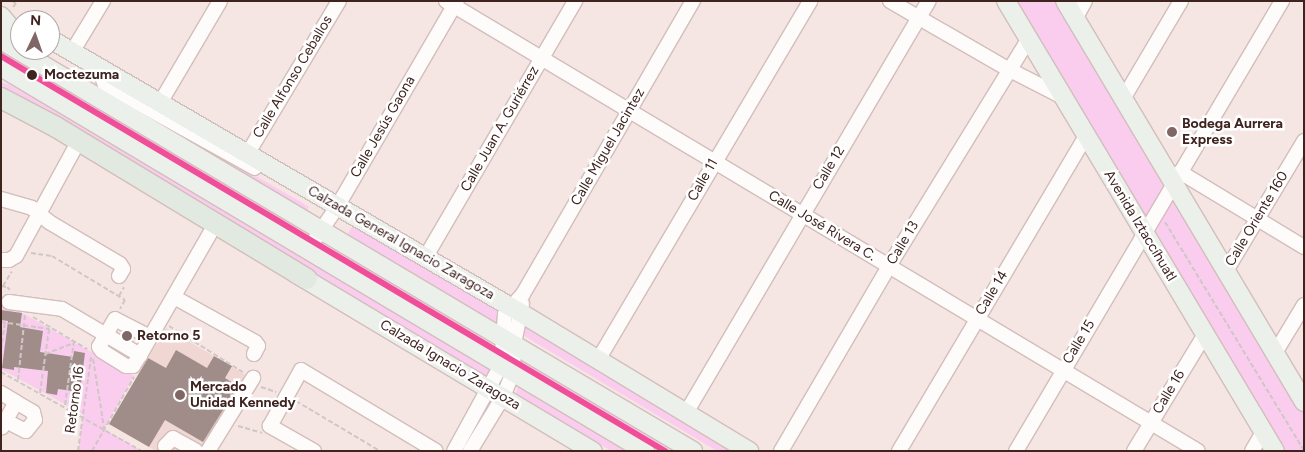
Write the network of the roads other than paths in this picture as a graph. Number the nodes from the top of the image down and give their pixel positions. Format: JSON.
{"nodes":[{"id":1,"x":102,"y":1,"type":"edge"},
{"id":2,"x":220,"y":1,"type":"edge"},
{"id":3,"x":339,"y":1,"type":"edge"},
{"id":4,"x":575,"y":1,"type":"edge"},
{"id":5,"x":693,"y":1,"type":"edge"},
{"id":6,"x":810,"y":1,"type":"edge"},
{"id":7,"x":890,"y":1,"type":"edge"},
{"id":8,"x":929,"y":1,"type":"edge"},
{"id":9,"x":1006,"y":1,"type":"edge"},
{"id":10,"x":1064,"y":1,"type":"edge"},
{"id":11,"x":1086,"y":1,"type":"edge"},
{"id":12,"x":1181,"y":1,"type":"edge"},
{"id":13,"x":1282,"y":1,"type":"edge"},
{"id":14,"x":452,"y":3,"type":"edge"},
{"id":15,"x":1,"y":16,"type":"edge"},
{"id":16,"x":918,"y":18,"type":"junction"},
{"id":17,"x":1075,"y":19,"type":"junction"},
{"id":18,"x":10,"y":27,"type":"edge"},
{"id":19,"x":1029,"y":38,"type":"junction"},
{"id":20,"x":60,"y":45,"type":"edge"},
{"id":21,"x":72,"y":52,"type":"junction"},
{"id":22,"x":541,"y":59,"type":"junction"},
{"id":23,"x":39,"y":60,"type":"edge"},
{"id":24,"x":1,"y":68,"type":"edge"},
{"id":25,"x":99,"y":68,"type":"junction"},
{"id":26,"x":1008,"y":69,"type":"junction"},
{"id":27,"x":1,"y":79,"type":"edge"},
{"id":28,"x":38,"y":88,"type":"junction"},
{"id":29,"x":1063,"y":97,"type":"junction"},
{"id":30,"x":1,"y":98,"type":"edge"},
{"id":31,"x":1123,"y":98,"type":"junction"},
{"id":32,"x":160,"y":103,"type":"junction"},
{"id":33,"x":1,"y":109,"type":"edge"},
{"id":34,"x":628,"y":110,"type":"junction"},
{"id":35,"x":196,"y":130,"type":"junction"},
{"id":36,"x":1086,"y":136,"type":"junction"},
{"id":37,"x":1304,"y":141,"type":"edge"},
{"id":38,"x":80,"y":147,"type":"junction"},
{"id":39,"x":248,"y":153,"type":"junction"},
{"id":40,"x":714,"y":162,"type":"junction"},
{"id":41,"x":1177,"y":177,"type":"junction"},
{"id":42,"x":1,"y":199,"type":"edge"},
{"id":43,"x":337,"y":207,"type":"junction"},
{"id":44,"x":40,"y":214,"type":"junction"},
{"id":45,"x":801,"y":214,"type":"junction"},
{"id":46,"x":1257,"y":219,"type":"junction"},
{"id":47,"x":212,"y":230,"type":"junction"},
{"id":48,"x":321,"y":230,"type":"junction"},
{"id":49,"x":1144,"y":234,"type":"junction"},
{"id":50,"x":1304,"y":247,"type":"edge"},
{"id":51,"x":307,"y":251,"type":"junction"},
{"id":52,"x":425,"y":258,"type":"junction"},
{"id":53,"x":1,"y":260,"type":"edge"},
{"id":54,"x":889,"y":266,"type":"junction"},
{"id":55,"x":1226,"y":271,"type":"junction"},
{"id":56,"x":119,"y":276,"type":"dead end"},
{"id":57,"x":307,"y":280,"type":"junction"},
{"id":58,"x":174,"y":297,"type":"junction"},
{"id":59,"x":9,"y":302,"type":"dead end"},
{"id":60,"x":1304,"y":304,"type":"edge"},
{"id":61,"x":516,"y":310,"type":"junction"},
{"id":62,"x":978,"y":318,"type":"junction"},
{"id":63,"x":105,"y":334,"type":"junction"},
{"id":64,"x":1205,"y":334,"type":"junction"},
{"id":65,"x":150,"y":337,"type":"junction"},
{"id":66,"x":508,"y":340,"type":"junction"},
{"id":67,"x":1275,"y":353,"type":"junction"},
{"id":68,"x":254,"y":354,"type":"dead end"},
{"id":69,"x":598,"y":360,"type":"junction"},
{"id":70,"x":507,"y":369,"type":"junction"},
{"id":71,"x":1063,"y":369,"type":"junction"},
{"id":72,"x":253,"y":378,"type":"road end"},
{"id":73,"x":1,"y":393,"type":"edge"},
{"id":74,"x":496,"y":393,"type":"junction"},
{"id":75,"x":16,"y":402,"type":"junction"},
{"id":76,"x":1304,"y":402,"type":"edge"},
{"id":77,"x":686,"y":413,"type":"junction"},
{"id":78,"x":1151,"y":423,"type":"junction"},
{"id":79,"x":4,"y":425,"type":"edge"},
{"id":80,"x":1263,"y":432,"type":"junction"},
{"id":81,"x":166,"y":446,"type":"dead end"},
{"id":82,"x":191,"y":449,"type":"edge"},
{"id":83,"x":208,"y":451,"type":"edge"},
{"id":84,"x":314,"y":451,"type":"edge"},
{"id":85,"x":436,"y":451,"type":"edge"},
{"id":86,"x":454,"y":451,"type":"edge"},
{"id":87,"x":470,"y":451,"type":"edge"},
{"id":88,"x":593,"y":451,"type":"edge"},
{"id":89,"x":645,"y":451,"type":"edge"},
{"id":90,"x":693,"y":451,"type":"edge"},
{"id":91,"x":749,"y":451,"type":"edge"},
{"id":92,"x":781,"y":451,"type":"edge"},
{"id":93,"x":899,"y":451,"type":"edge"},
{"id":94,"x":1016,"y":451,"type":"edge"},
{"id":95,"x":1134,"y":451,"type":"edge"},
{"id":96,"x":1198,"y":451,"type":"edge"},
{"id":97,"x":1252,"y":451,"type":"edge"},
{"id":98,"x":1275,"y":451,"type":"edge"}],
"edges":[{"from":1,"to":21,"type":"street"},
{"from":2,"to":32,"type":"street"},
{"from":3,"to":39,"type":"street","name":"Calle Alfonso Ceballos"},
{"from":4,"to":22,"type":"street","name":"Calle Juan A. Guriérrez"},
{"from":5,"to":34,"type":"street","name":"Calle Miguel Jacintez"},
{"from":6,"to":40,"type":"street","name":"Calle 11"},
{"from":7,"to":16,"type":"street"},
{"from":8,"to":16,"type":"street","name":"Calle 12"},
{"from":9,"to":19,"type":"main road","name":"Avenida Iztaccíhuatl"},
{"from":10,"to":17,"type":"main road"},
{"from":11,"to":17,"type":"street"},
{"from":12,"to":31,"type":"street"},
{"from":13,"to":41,"type":"street","name":"Calle 15"},
{"from":14,"to":22,"type":"street","name":"Calle José Rivera C."},
{"from":14,"to":43,"type":"street","name":"Calle Jesús Gaona"},
{"from":15,"to":18,"type":"main road"},
{"from":16,"to":26,"type":"street"},
{"from":16,"to":45,"type":"street","name":"Calle 12"},
{"from":17,"to":31,"type":"main road"},
{"from":19,"to":26,"type":"street","name":"Calle 13"},
{"from":19,"to":29,"type":"main road","name":"Avenida Iztaccíhuatl"},
{"from":20,"to":21,"type":"main road","name":"Calzada General Ignacio Zaragoza"},
{"from":21,"to":25,"type":"main road","name":"Calzada General Ignacio Zaragoza"},
{"from":22,"to":34,"type":"street","name":"Calle José Rivera C."},
{"from":22,"to":52,"type":"street","name":"Calle Juan A. Guriérrez"},
{"from":23,"to":48,"type":"main road","name":"Calzada General Ignacio Zaragoza"},
{"from":24,"to":28,"type":"main road"},
{"from":25,"to":32,"type":"main road","name":"Calzada General Ignacio Zaragoza"},
{"from":25,"to":35,"type":"street"},
{"from":26,"to":29,"type":"street"},
{"from":26,"to":54,"type":"street","name":"Calle 13"},
{"from":27,"to":28,"type":"main road"},
{"from":28,"to":51,"type":"main road"},
{"from":29,"to":36,"type":"main road","name":"Avenida Iztaccíhuatl"},
{"from":30,"to":38,"type":"highway"},
{"from":31,"to":41,"type":"main road"},
{"from":32,"to":35,"type":"main road","name":"Calzada General Ignacio Zaragoza"},
{"from":33,"to":38,"type":"main road"},
{"from":34,"to":40,"type":"street","name":"Calle José Rivera C."},
{"from":34,"to":61,"type":"street","name":"Calle Miguel Jacintez"},
{"from":35,"to":39,"type":"main road","name":"Calzada General Ignacio Zaragoza"},
{"from":35,"to":43,"type":"street"},
{"from":36,"to":49,"type":"main road","name":"Avenida Iztaccíhuatl"},
{"from":36,"to":62,"type":"street","name":"Calle 14"},
{"from":37,"to":46,"type":"street","name":"Calle Oriente 160"},
{"from":38,"to":44,"type":"street"},
{"from":38,"to":47,"type":"main road"},
{"from":38,"to":57,"type":"highway"},
{"from":39,"to":43,"type":"main road","name":"Calzada General Ignacio Zaragoza"},
{"from":40,"to":45,"type":"street","name":"Calle José Rivera C."},
{"from":40,"to":69,"type":"street","name":"Calle 11"},
{"from":41,"to":46,"type":"street"},
{"from":41,"to":49,"type":"street","name":"Calle 15"},
{"from":41,"to":55,"type":"main road"},
{"from":42,"to":44,"type":"street"},
{"from":43,"to":48,"type":"street","name":"Calle Jesús Gaona"},
{"from":43,"to":52,"type":"main road","name":"Calzada General Ignacio Zaragoza"},
{"from":44,"to":53,"type":"street"},
{"from":44,"to":56,"type":"street"},
{"from":45,"to":54,"type":"street","name":"Calle José Rivera C."},
{"from":45,"to":77,"type":"street","name":"Calle 12"},
{"from":46,"to":50,"type":"street"},
{"from":46,"to":55,"type":"street","name":"Calle Oriente 160"},
{"from":47,"to":57,"type":"main road"},
{"from":47,"to":58,"type":"street"},
{"from":48,"to":51,"type":"street","name":"Calle Jesús Gaona"},
{"from":48,"to":66,"type":"main road","name":"Calzada General Ignacio Zaragoza"},
{"from":49,"to":64,"type":"main road","name":"Avenida Iztaccíhuatl"},
{"from":49,"to":71,"type":"street","name":"Calle 15"},
{"from":51,"to":70,"type":"main road"},
{"from":52,"to":61,"type":"main road","name":"Calzada General Ignacio Zaragoza"},
{"from":54,"to":62,"type":"street","name":"Calle José Rivera C."},
{"from":54,"to":92,"type":"street","name":"Calle 13"},
{"from":55,"to":67,"type":"main road"},
{"from":57,"to":74,"type":"main road","name":"Calzada Ignacio Zaragoza"},
{"from":58,"to":65,"type":"street"},
{"from":58,"to":68,"type":"street"},
{"from":59,"to":63,"type":"street"},
{"from":60,"to":67,"type":"street"},
{"from":61,"to":66,"type":"street","name":"Calle Miguel Jacintez"},
{"from":61,"to":69,"type":"main road","name":"Calzada General Ignacio Zaragoza"},
{"from":62,"to":71,"type":"street","name":"Calle José Rivera C."},
{"from":62,"to":93,"type":"street","name":"Calle 14"},
{"from":63,"to":65,"type":"street"},
{"from":63,"to":65,"type":"street"},
{"from":64,"to":78,"type":"street","name":"Calle 16"},
{"from":64,"to":80,"type":"main road","name":"Avenida Iztaccíhuatl"},
{"from":66,"to":70,"type":"street","name":"Calle Miguel Jacintez"},
{"from":66,"to":90,"type":"main road","name":"Calzada General Ignacio Zaragoza"},
{"from":67,"to":76,"type":"main road"},
{"from":69,"to":77,"type":"main road","name":"Calzada General Ignacio Zaragoza"},
{"from":70,"to":74,"type":"street"},
{"from":70,"to":89,"type":"main road"},
{"from":71,"to":78,"type":"street","name":"Calle José Rivera C."},
{"from":71,"to":94,"type":"street","name":"Calle 15"},
{"from":72,"to":83,"type":"street"},
{"from":73,"to":75,"type":"street"},
{"from":74,"to":86,"type":"street"},
{"from":74,"to":87,"type":"street"},
{"from":74,"to":88,"type":"main road","name":"Calzada Ignacio Zaragoza"},
{"from":75,"to":79,"type":"street"},
{"from":75,"to":79,"type":"street"},
{"from":77,"to":91,"type":"main road","name":"Calzada General Ignacio Zaragoza"},
{"from":78,"to":95,"type":"street","name":"Calle 16"},
{"from":78,"to":96,"type":"street","name":"Calle José Rivera C."},
{"from":80,"to":97,"type":"street"},
{"from":80,"to":98,"type":"main road","name":"Avenida Iztaccíhuatl"},
{"from":81,"to":82,"type":"street"},
{"from":84,"to":85,"type":"street"}]}
